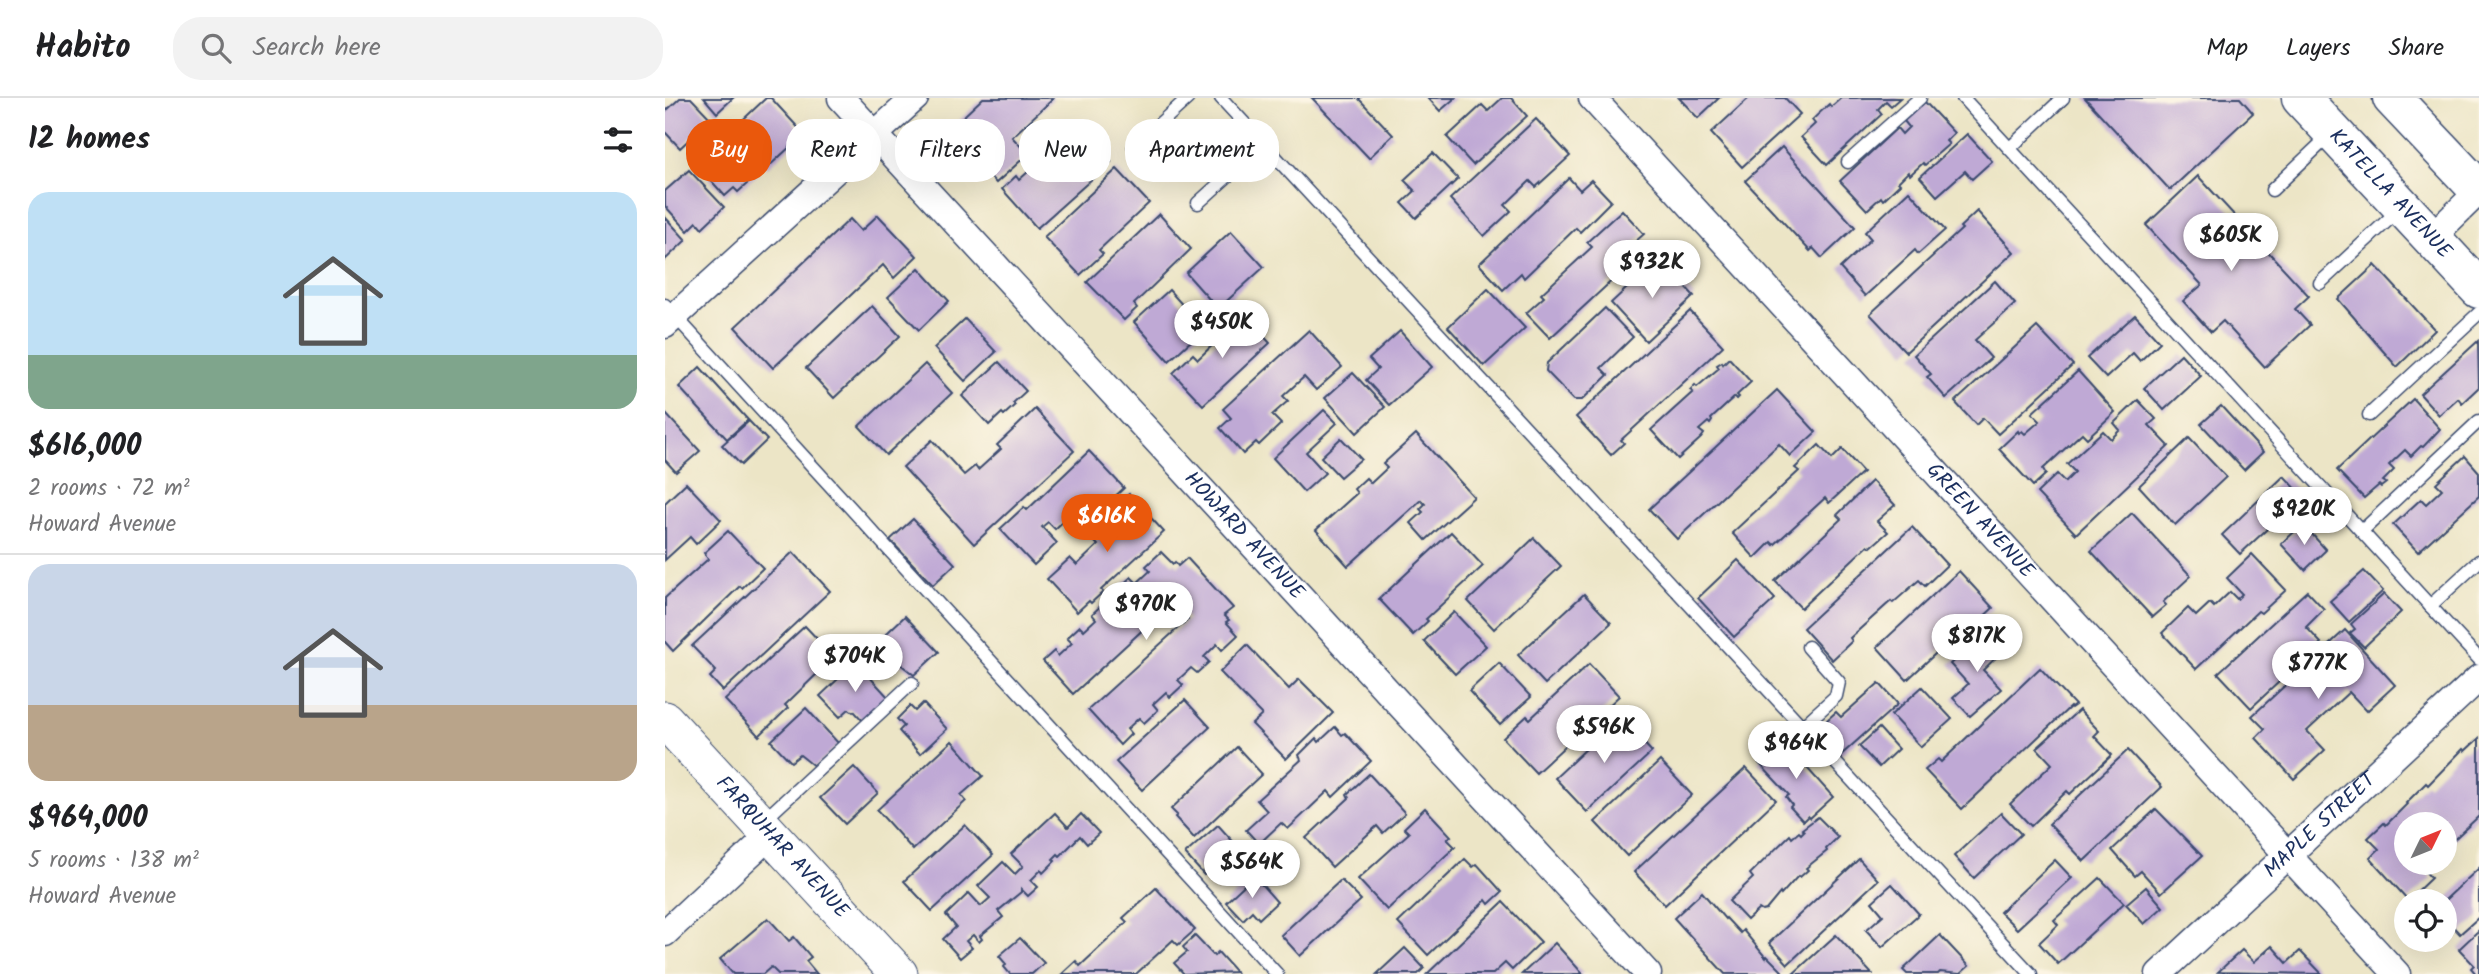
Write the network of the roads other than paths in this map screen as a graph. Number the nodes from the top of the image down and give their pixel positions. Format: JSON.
{"nodes":[{"id":1,"x":841,"y":98,"type":"edge"},
{"id":2,"x":915,"y":98,"type":"edge"},
{"id":3,"x":1188,"y":98,"type":"edge"},
{"id":4,"x":1221,"y":98,"type":"edge"},
{"id":5,"x":1592,"y":98,"type":"edge"},
{"id":6,"x":1920,"y":98,"type":"edge"},
{"id":7,"x":1963,"y":98,"type":"edge"},
{"id":8,"x":2063,"y":98,"type":"edge"},
{"id":9,"x":2301,"y":98,"type":"edge"},
{"id":10,"x":2392,"y":98,"type":"edge"},
{"id":11,"x":860,"y":119,"type":"edge"},
{"id":12,"x":1165,"y":119,"type":"edge"},
{"id":13,"x":1240,"y":119,"type":"edge"},
{"id":14,"x":881,"y":129,"type":"edge"},
{"id":15,"x":2333,"y":132,"type":"junction"},
{"id":16,"x":881,"y":142,"type":"edge"},
{"id":17,"x":2010,"y":148,"type":"junction"},
{"id":18,"x":1279,"y":161,"type":"edge"},
{"id":19,"x":1849,"y":162,"type":"dead end"},
{"id":20,"x":821,"y":182,"type":"edge"},
{"id":21,"x":1221,"y":182,"type":"edge"},
{"id":22,"x":2272,"y":190,"type":"dead end"},
{"id":23,"x":2479,"y":190,"type":"edge"},
{"id":24,"x":1198,"y":203,"type":"dead end"},
{"id":25,"x":2402,"y":207,"type":"junction"},
{"id":26,"x":2432,"y":237,"type":"junction"},
{"id":27,"x":2320,"y":283,"type":"dead end"},
{"id":28,"x":2479,"y":289,"type":"edge"},
{"id":29,"x":2479,"y":313,"type":"edge"},
{"id":30,"x":668,"y":315,"type":"edge"},
{"id":31,"x":2369,"y":415,"type":"dead end"},
{"id":32,"x":2479,"y":421,"type":"edge"},
{"id":33,"x":2362,"y":531,"type":"junction"},
{"id":34,"x":2479,"y":561,"type":"edge"},
{"id":35,"x":2430,"y":606,"type":"junction"},
{"id":36,"x":1808,"y":648,"type":"dead end"},
{"id":37,"x":2479,"y":659,"type":"edge"},
{"id":38,"x":2479,"y":678,"type":"edge"},
{"id":39,"x":912,"y":682,"type":"dead end"},
{"id":40,"x":665,"y":720,"type":"edge"},
{"id":41,"x":1802,"y":727,"type":"junction"},
{"id":42,"x":765,"y":829,"type":"junction"},
{"id":43,"x":2288,"y":854,"type":"junction"},
{"id":44,"x":665,"y":933,"type":"edge"},
{"id":45,"x":899,"y":974,"type":"edge"},
{"id":46,"x":1277,"y":974,"type":"edge"},
{"id":47,"x":1648,"y":974,"type":"edge"},
{"id":48,"x":2031,"y":974,"type":"edge"},
{"id":49,"x":2159,"y":974,"type":"edge"},
{"id":50,"x":2397,"y":974,"type":"edge"}],
"edges":[{"from":1,"to":11,"type":"street","name":"HOWARD AVENUE"},
{"from":2,"to":14,"type":"street"},
{"from":3,"to":12,"type":"lane"},
{"from":4,"to":13,"type":"lane"},
{"from":5,"to":43,"type":"street","name":"GREEN AVENUE"},
{"from":6,"to":19,"type":"lane"},
{"from":7,"to":17,"type":"lane"},
{"from":8,"to":17,"type":"lane"},
{"from":9,"to":15,"type":"main road","name":"KATELLA AVENUE"},
{"from":10,"to":23,"type":"main road"},
{"from":15,"to":22,"type":"lane"},
{"from":15,"to":25,"type":"main road","name":"KATELLA AVENUE"},
{"from":16,"to":47,"type":"street","name":"HOWARD AVENUE"},
{"from":17,"to":33,"type":"lane"},
{"from":18,"to":41,"type":"lane"},
{"from":20,"to":30,"type":"street"},
{"from":21,"to":24,"type":"lane"},
{"from":23,"to":26,"type":"street"},
{"from":25,"to":26,"type":"main road","name":"KATELLA AVENUE"},
{"from":25,"to":27,"type":"lane"},
{"from":26,"to":28,"type":"main road","name":"KATELLA AVENUE"},
{"from":29,"to":31,"type":"lane"},
{"from":30,"to":46,"type":"lane"},
{"from":32,"to":33,"type":"lane"},
{"from":33,"to":35,"type":"lane"},
{"from":34,"to":35,"type":"lane"},
{"from":35,"to":37,"type":"lane"},
{"from":36,"to":41,"type":"lane"},
{"from":38,"to":43,"type":"street","name":"MAPLE STREET"},
{"from":39,"to":42,"type":"lane"},
{"from":40,"to":42,"type":"street","name":"FARQUHAR AVENUE"},
{"from":41,"to":48,"type":"lane"},
{"from":42,"to":44,"type":"street"},
{"from":42,"to":45,"type":"street","name":"FARQUHAR AVENUE"},
{"from":43,"to":49,"type":"street","name":"MAPLE STREET"},
{"from":43,"to":50,"type":"street","name":"GREEN AVENUE"}]}
